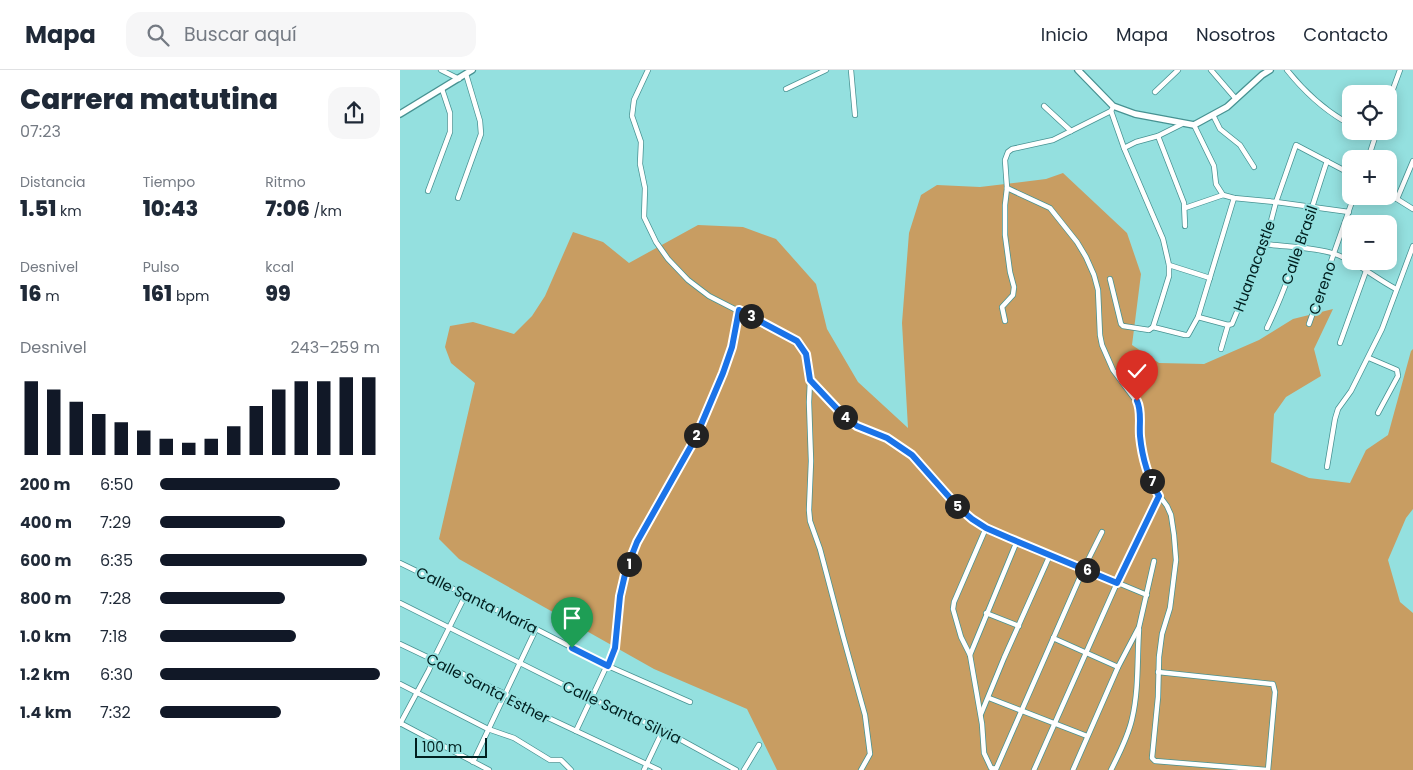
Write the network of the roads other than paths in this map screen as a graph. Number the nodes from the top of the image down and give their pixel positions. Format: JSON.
{"nodes":[{"id":1,"x":441,"y":70,"type":"edge"},
{"id":2,"x":472,"y":70,"type":"edge"},
{"id":3,"x":648,"y":70,"type":"edge"},
{"id":4,"x":826,"y":70,"type":"edge"},
{"id":5,"x":850,"y":70,"type":"edge"},
{"id":6,"x":1078,"y":70,"type":"edge"},
{"id":7,"x":1178,"y":70,"type":"edge"},
{"id":8,"x":1211,"y":70,"type":"edge"},
{"id":9,"x":1270,"y":70,"type":"edge"},
{"id":10,"x":1287,"y":70,"type":"edge"},
{"id":11,"x":1400,"y":70,"type":"edge"},
{"id":12,"x":466,"y":74,"type":"junction"},
{"id":13,"x":459,"y":79,"type":"junction"},
{"id":14,"x":1394,"y":85,"type":"edge"},
{"id":15,"x":442,"y":89,"type":"junction"},
{"id":16,"x":786,"y":89,"type":"dead end"},
{"id":17,"x":1155,"y":92,"type":"dead end"},
{"id":18,"x":1236,"y":98,"type":"junction"},
{"id":19,"x":1044,"y":106,"type":"dead end"},
{"id":20,"x":1112,"y":108,"type":"junction"},
{"id":21,"x":400,"y":113,"type":"edge"},
{"id":22,"x":855,"y":114,"type":"dead end"},
{"id":23,"x":1213,"y":115,"type":"junction"},
{"id":24,"x":1342,"y":120,"type":"edge"},
{"id":25,"x":1182,"y":124,"type":"junction"},
{"id":26,"x":1194,"y":125,"type":"junction"},
{"id":27,"x":1071,"y":131,"type":"junction"},
{"id":28,"x":1158,"y":136,"type":"junction"},
{"id":29,"x":1124,"y":148,"type":"junction"},
{"id":30,"x":1327,"y":161,"type":"junction"},
{"id":31,"x":1413,"y":161,"type":"edge"},
{"id":32,"x":1254,"y":167,"type":"dead end"},
{"id":33,"x":1342,"y":169,"type":"edge"},
{"id":34,"x":1008,"y":188,"type":"junction"},
{"id":35,"x":428,"y":191,"type":"dead end"},
{"id":36,"x":1223,"y":195,"type":"junction"},
{"id":37,"x":458,"y":198,"type":"dead end"},
{"id":38,"x":1234,"y":198,"type":"junction"},
{"id":39,"x":1397,"y":199,"type":"joint"},
{"id":40,"x":1276,"y":202,"type":"junction"},
{"id":41,"x":1351,"y":205,"type":"edge"},
{"id":42,"x":1312,"y":207,"type":"junction"},
{"id":43,"x":1185,"y":208,"type":"junction"},
{"id":44,"x":1413,"y":209,"type":"edge"},
{"id":45,"x":1349,"y":212,"type":"junction"},
{"id":46,"x":1185,"y":226,"type":"dead end"},
{"id":47,"x":1265,"y":244,"type":"junction"},
{"id":48,"x":1413,"y":246,"type":"edge"},
{"id":49,"x":1300,"y":248,"type":"junction"},
{"id":50,"x":1334,"y":254,"type":"junction"},
{"id":51,"x":1169,"y":265,"type":"junction"},
{"id":52,"x":1366,"y":271,"type":"junction"},
{"id":53,"x":1210,"y":278,"type":"junction"},
{"id":54,"x":1110,"y":280,"type":"dead end"},
{"id":55,"x":1396,"y":289,"type":"junction"},
{"id":56,"x":739,"y":310,"type":"junction"},
{"id":57,"x":1198,"y":316,"type":"junction"},
{"id":58,"x":1005,"y":321,"type":"dead end"},
{"id":59,"x":1309,"y":324,"type":"dead end"},
{"id":60,"x":1228,"y":325,"type":"junction"},
{"id":61,"x":1153,"y":327,"type":"junction"},
{"id":62,"x":1267,"y":328,"type":"dead end"},
{"id":63,"x":1340,"y":343,"type":"dead end"},
{"id":64,"x":1221,"y":349,"type":"dead end"},
{"id":65,"x":1369,"y":358,"type":"junction"},
{"id":66,"x":810,"y":380,"type":"junction"},
{"id":67,"x":1378,"y":413,"type":"dead end"},
{"id":68,"x":1326,"y":467,"type":"dead end"},
{"id":69,"x":1159,"y":496,"type":"junction"},
{"id":70,"x":986,"y":528,"type":"junction"},
{"id":71,"x":1102,"y":532,"type":"dead end"},
{"id":72,"x":1017,"y":541,"type":"junction"},
{"id":73,"x":1050,"y":554,"type":"junction"},
{"id":74,"x":1154,"y":561,"type":"dead end"},
{"id":75,"x":400,"y":562,"type":"edge"},
{"id":76,"x":1084,"y":568,"type":"junction"},
{"id":77,"x":1117,"y":583,"type":"junction"},
{"id":78,"x":1147,"y":595,"type":"junction"},
{"id":79,"x":465,"y":596,"type":"junction"},
{"id":80,"x":400,"y":603,"type":"edge"},
{"id":81,"x":986,"y":613,"type":"junction"},
{"id":82,"x":1019,"y":626,"type":"junction"},
{"id":83,"x":449,"y":627,"type":"junction"},
{"id":84,"x":1139,"y":627,"type":"junction"},
{"id":85,"x":536,"y":629,"type":"junction"},
{"id":86,"x":1053,"y":638,"type":"junction"},
{"id":87,"x":400,"y":644,"type":"edge"},
{"id":88,"x":1085,"y":654,"type":"junction"},
{"id":89,"x":970,"y":655,"type":"junction"},
{"id":90,"x":433,"y":660,"type":"junction"},
{"id":91,"x":519,"y":662,"type":"junction"},
{"id":92,"x":608,"y":666,"type":"junction"},
{"id":93,"x":1118,"y":668,"type":"junction"},
{"id":94,"x":1158,"y":672,"type":"junction"},
{"id":95,"x":400,"y":684,"type":"edge"},
{"id":96,"x":417,"y":692,"type":"junction"},
{"id":97,"x":505,"y":694,"type":"junction"},
{"id":98,"x":989,"y":698,"type":"junction"},
{"id":99,"x":592,"y":699,"type":"junction"},
{"id":100,"x":690,"y":702,"type":"dead end"},
{"id":101,"x":1021,"y":711,"type":"junction"},
{"id":102,"x":981,"y":715,"type":"junction"},
{"id":103,"x":400,"y":724,"type":"edge"},
{"id":104,"x":1054,"y":724,"type":"junction"},
{"id":105,"x":488,"y":729,"type":"junction"},
{"id":106,"x":663,"y":730,"type":"junction"},
{"id":107,"x":576,"y":731,"type":"junction"},
{"id":108,"x":1087,"y":736,"type":"junction"},
{"id":109,"x":759,"y":745,"type":"dead end"},
{"id":110,"x":473,"y":762,"type":"junction"},
{"id":111,"x":647,"y":764,"type":"junction"},
{"id":112,"x":489,"y":770,"type":"edge"},
{"id":113,"x":571,"y":770,"type":"edge"},
{"id":114,"x":644,"y":770,"type":"edge"},
{"id":115,"x":659,"y":770,"type":"edge"},
{"id":116,"x":736,"y":770,"type":"edge"},
{"id":117,"x":744,"y":770,"type":"edge"},
{"id":118,"x":860,"y":770,"type":"edge"},
{"id":119,"x":1034,"y":770,"type":"edge"},
{"id":120,"x":1073,"y":770,"type":"edge"},
{"id":121,"x":1111,"y":770,"type":"edge"},
{"id":122,"x":1267,"y":770,"type":"edge"}],
"edges":[{"from":1,"to":13,"type":"street"},
{"from":2,"to":12,"type":"street"},
{"from":3,"to":56,"type":"street"},
{"from":4,"to":16,"type":"street"},
{"from":5,"to":22,"type":"street"},
{"from":6,"to":20,"type":"street"},
{"from":7,"to":17,"type":"street"},
{"from":8,"to":18,"type":"street"},
{"from":9,"to":18,"type":"street"},
{"from":10,"to":24,"type":"street"},
{"from":11,"to":14,"type":"street"},
{"from":12,"to":13,"type":"street"},
{"from":12,"to":37,"type":"street"},
{"from":13,"to":15,"type":"street"},
{"from":15,"to":21,"type":"street"},
{"from":15,"to":35,"type":"street"},
{"from":18,"to":23,"type":"street"},
{"from":19,"to":27,"type":"street"},
{"from":20,"to":25,"type":"street"},
{"from":20,"to":27,"type":"street"},
{"from":20,"to":29,"type":"street"},
{"from":23,"to":26,"type":"street"},
{"from":23,"to":32,"type":"street"},
{"from":25,"to":26,"type":"street"},
{"from":25,"to":28,"type":"street"},
{"from":26,"to":36,"type":"street"},
{"from":27,"to":34,"type":"street"},
{"from":28,"to":29,"type":"street"},
{"from":28,"to":43,"type":"street"},
{"from":29,"to":51,"type":"street"},
{"from":30,"to":33,"type":"street"},
{"from":30,"to":40,"type":"street","name":"Huanacastle"},
{"from":30,"to":42,"type":"street","name":"Calle Brasil"},
{"from":31,"to":39,"type":"street"},
{"from":34,"to":58,"type":"street"},
{"from":34,"to":69,"type":"street"},
{"from":36,"to":38,"type":"street"},
{"from":36,"to":43,"type":"street"},
{"from":38,"to":40,"type":"street"},
{"from":38,"to":53,"type":"street"},
{"from":39,"to":44,"type":"street"},
{"from":40,"to":42,"type":"street"},
{"from":40,"to":47,"type":"street","name":"Huanacastle"},
{"from":41,"to":45,"type":"street","name":"Cereno"},
{"from":42,"to":45,"type":"street"},
{"from":42,"to":49,"type":"street","name":"Calle Brasil"},
{"from":43,"to":46,"type":"street"},
{"from":45,"to":50,"type":"street","name":"Cereno"},
{"from":47,"to":49,"type":"street"},
{"from":47,"to":60,"type":"street","name":"Huanacastle"},
{"from":48,"to":55,"type":"street"},
{"from":49,"to":50,"type":"street"},
{"from":49,"to":62,"type":"street","name":"Calle Brasil"},
{"from":50,"to":52,"type":"street"},
{"from":50,"to":59,"type":"street","name":"Cereno"},
{"from":51,"to":53,"type":"street"},
{"from":51,"to":61,"type":"street"},
{"from":52,"to":55,"type":"street"},
{"from":52,"to":63,"type":"street"},
{"from":53,"to":57,"type":"street"},
{"from":54,"to":61,"type":"street"},
{"from":55,"to":65,"type":"street"},
{"from":56,"to":66,"type":"street"},
{"from":56,"to":92,"type":"street"},
{"from":57,"to":60,"type":"street","name":"Huanacastle"},
{"from":57,"to":61,"type":"street"},
{"from":60,"to":64,"type":"street"},
{"from":65,"to":67,"type":"street"},
{"from":65,"to":68,"type":"street"},
{"from":66,"to":70,"type":"street"},
{"from":66,"to":118,"type":"street"},
{"from":69,"to":77,"type":"street"},
{"from":69,"to":94,"type":"street"},
{"from":70,"to":72,"type":"street"},
{"from":70,"to":89,"type":"street"},
{"from":71,"to":76,"type":"street"},
{"from":72,"to":73,"type":"street"},
{"from":72,"to":81,"type":"street"},
{"from":73,"to":76,"type":"street"},
{"from":73,"to":82,"type":"street"},
{"from":74,"to":78,"type":"street"},
{"from":75,"to":79,"type":"street","name":"Calle Santa María"},
{"from":76,"to":77,"type":"street"},
{"from":76,"to":86,"type":"street"},
{"from":77,"to":78,"type":"street"},
{"from":77,"to":88,"type":"street"},
{"from":78,"to":84,"type":"street"},
{"from":79,"to":83,"type":"street"},
{"from":79,"to":85,"type":"street","name":"Calle Santa María"},
{"from":80,"to":83,"type":"street","name":"Calle Santa Silvia"},
{"from":81,"to":82,"type":"street"},
{"from":81,"to":89,"type":"street"},
{"from":82,"to":98,"type":"street"},
{"from":83,"to":90,"type":"street"},
{"from":83,"to":91,"type":"street","name":"Calle Santa Silvia"},
{"from":84,"to":93,"type":"street"},
{"from":84,"to":121,"type":"street"},
{"from":85,"to":91,"type":"street"},
{"from":85,"to":92,"type":"street","name":"Calle Santa María"},
{"from":86,"to":88,"type":"street"},
{"from":86,"to":101,"type":"street"},
{"from":87,"to":90,"type":"street","name":"Calle Santa Esther"},
{"from":88,"to":93,"type":"street"},
{"from":88,"to":104,"type":"street"},
{"from":89,"to":102,"type":"street"},
{"from":90,"to":96,"type":"street"},
{"from":90,"to":97,"type":"street","name":"Calle Santa Esther"},
{"from":91,"to":97,"type":"street"},
{"from":91,"to":99,"type":"street","name":"Calle Santa Silvia"},
{"from":92,"to":99,"type":"street"},
{"from":92,"to":100,"type":"street","name":"Calle Santa María"},
{"from":93,"to":108,"type":"street"},
{"from":94,"to":122,"type":"street"},
{"from":94,"to":122,"type":"street"},
{"from":95,"to":96,"type":"street"},
{"from":96,"to":103,"type":"street"},
{"from":96,"to":105,"type":"street"},
{"from":97,"to":105,"type":"street"},
{"from":97,"to":107,"type":"street","name":"Calle Santa Esther"},
{"from":98,"to":101,"type":"street"},
{"from":98,"to":102,"type":"street"},
{"from":99,"to":106,"type":"street","name":"Calle Santa Silvia"},
{"from":99,"to":107,"type":"street"},
{"from":101,"to":102,"type":"street"},
{"from":101,"to":104,"type":"street"},
{"from":103,"to":110,"type":"street"},
{"from":104,"to":108,"type":"street"},
{"from":104,"to":119,"type":"street"},
{"from":105,"to":110,"type":"street"},
{"from":105,"to":113,"type":"street"},
{"from":106,"to":111,"type":"street"},
{"from":106,"to":116,"type":"street","name":"Calle Santa Silvia"},
{"from":107,"to":111,"type":"street","name":"Calle Santa Esther"},
{"from":108,"to":120,"type":"street"},
{"from":109,"to":117,"type":"street"},
{"from":110,"to":112,"type":"street"},
{"from":111,"to":114,"type":"street"},
{"from":111,"to":115,"type":"street","name":"Calle Santa Esther"}]}
